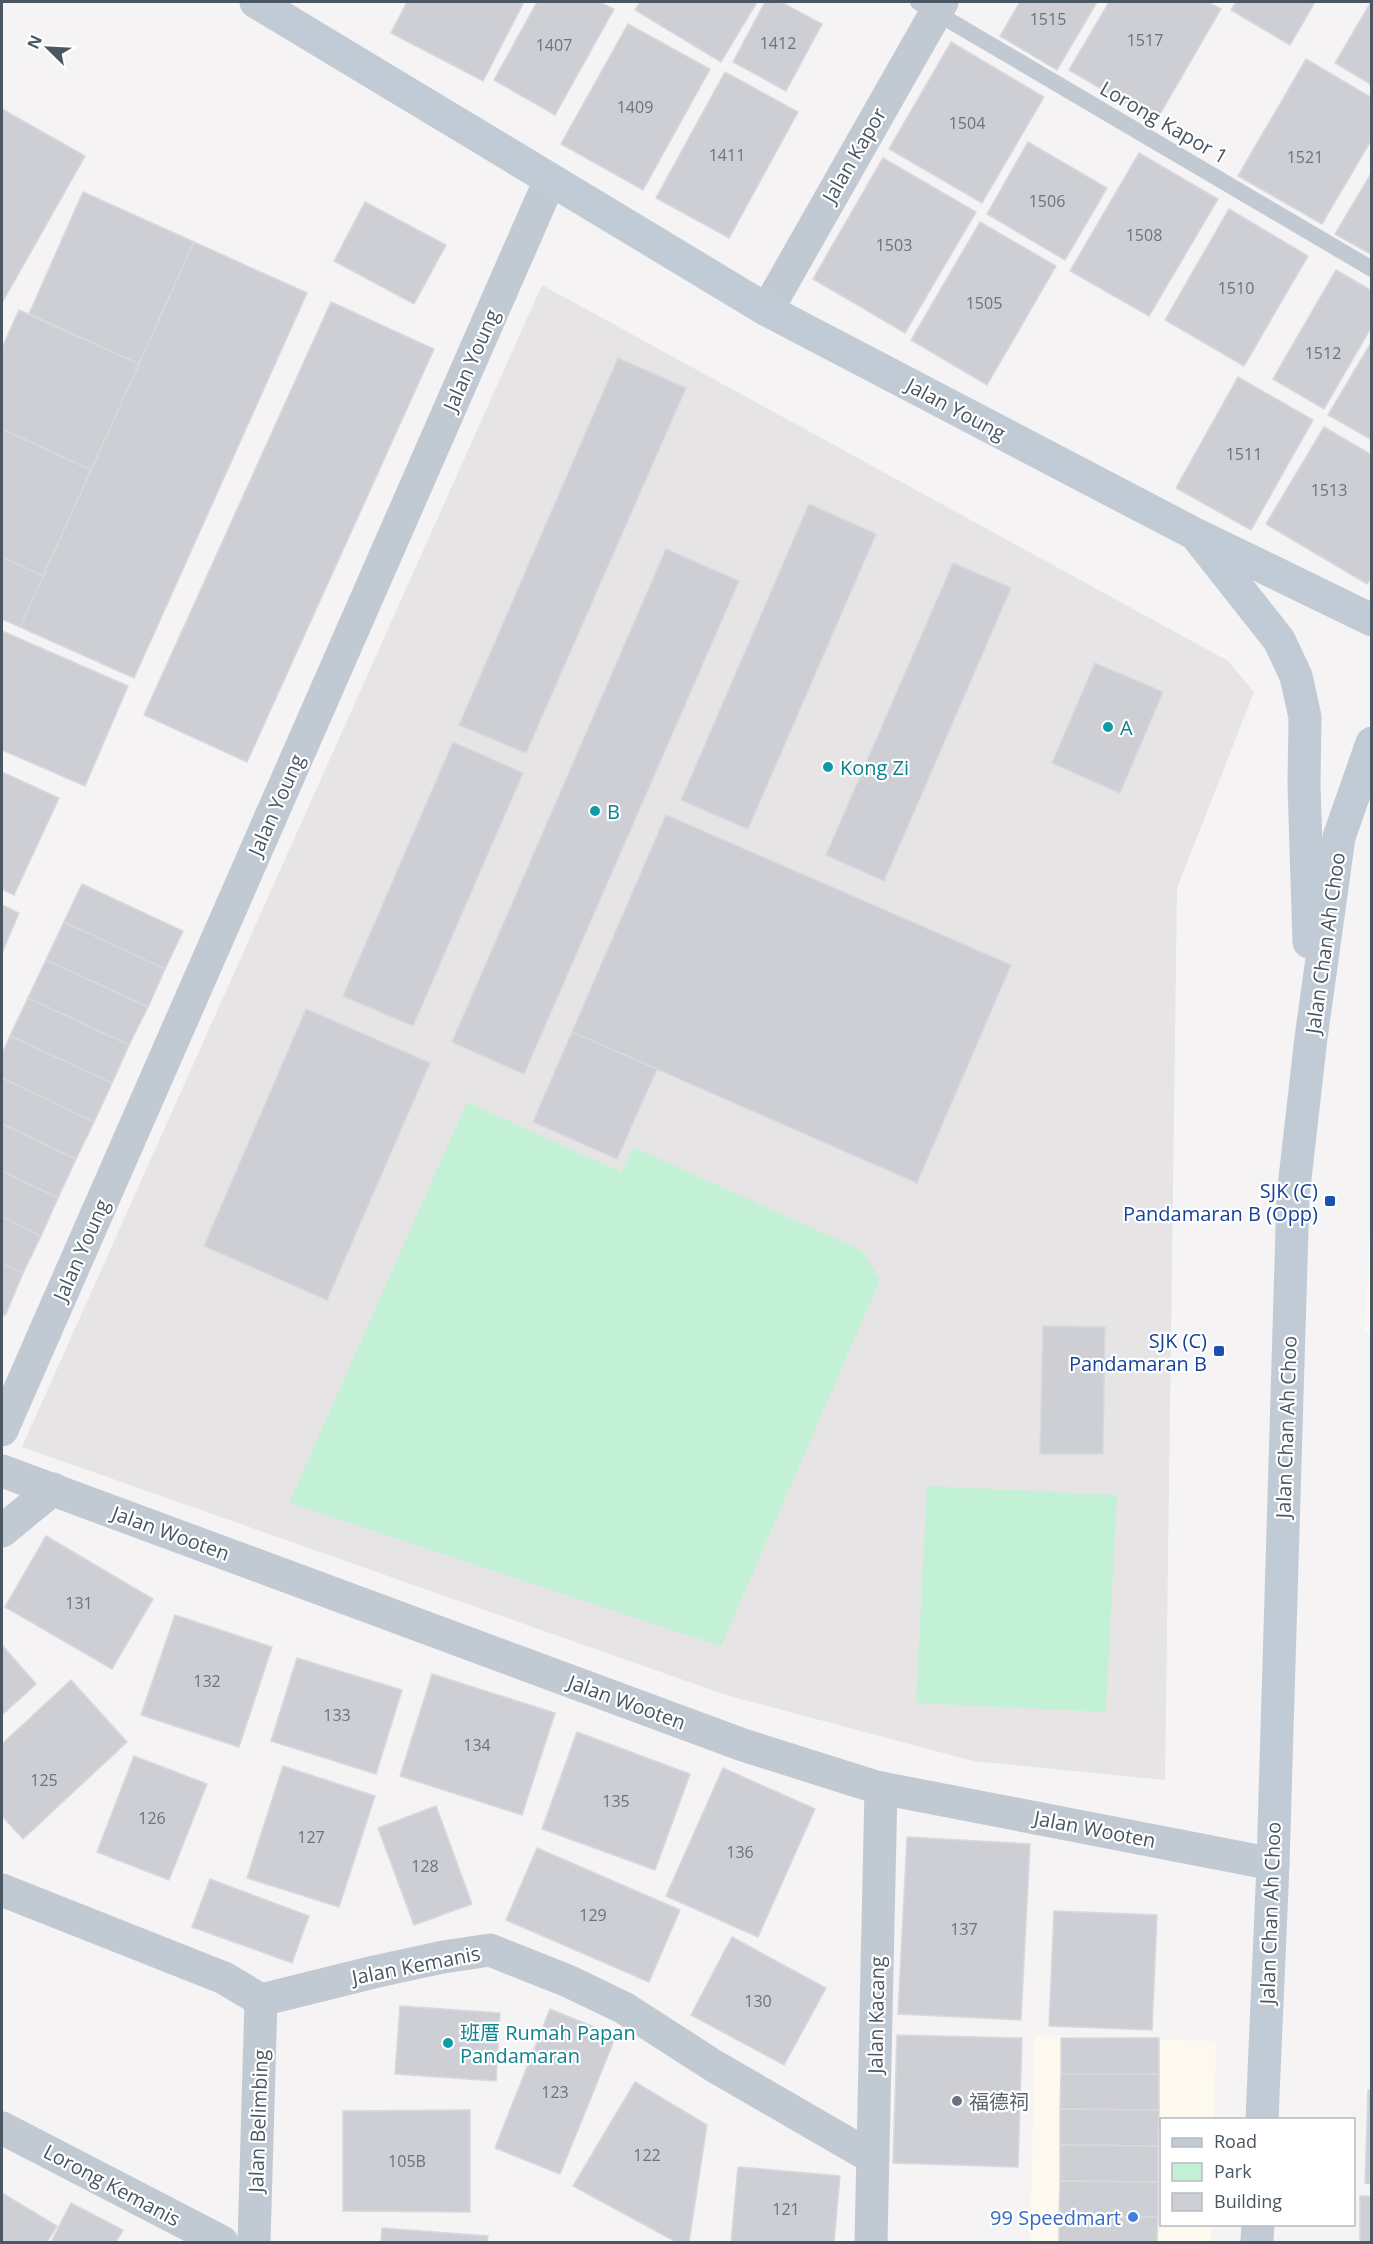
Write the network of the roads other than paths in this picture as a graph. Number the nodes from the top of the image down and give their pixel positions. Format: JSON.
{"nodes":[{"id":1,"x":256,"y":2,"type":"edge"},
{"id":2,"x":932,"y":5,"type":"edge"},
{"id":3,"x":550,"y":180,"type":"junction"},
{"id":4,"x":1371,"y":269,"type":"edge"},
{"id":5,"x":767,"y":310,"type":"junction"},
{"id":6,"x":1195,"y":534,"type":"junction"},
{"id":7,"x":1371,"y":621,"type":"edge"},
{"id":8,"x":1371,"y":743,"type":"edge"},
{"id":9,"x":1311,"y":1038,"type":"junction"},
{"id":10,"x":2,"y":1430,"type":"edge"},
{"id":11,"x":2,"y":1471,"type":"edge"},
{"id":12,"x":53,"y":1489,"type":"junction"},
{"id":13,"x":2,"y":1531,"type":"edge"},
{"id":14,"x":881,"y":1788,"type":"junction"},
{"id":15,"x":1273,"y":1863,"type":"junction"},
{"id":16,"x":2,"y":1890,"type":"edge"},
{"id":17,"x":261,"y":2000,"type":"junction"},
{"id":18,"x":1262,"y":2118,"type":"edge"},
{"id":19,"x":2,"y":2128,"type":"edge"},
{"id":20,"x":873,"y":2158,"type":"junction"},
{"id":21,"x":1258,"y":2226,"type":"edge"},
{"id":22,"x":222,"y":2242,"type":"edge"},
{"id":23,"x":254,"y":2242,"type":"edge"},
{"id":24,"x":871,"y":2242,"type":"edge"},
{"id":25,"x":1257,"y":2242,"type":"edge"}],
"edges":[{"from":1,"to":3,"type":"main road","name":"Jalan Young"},
{"from":2,"to":4,"type":"lane","name":"Lorong Kapor 1"},
{"from":2,"to":5,"type":"street","name":"Jalan Kapor"},
{"from":3,"to":5,"type":"main road","name":"Jalan Young"},
{"from":3,"to":10,"type":"street","name":"Jalan Young"},
{"from":5,"to":6,"type":"main road","name":"Jalan Young"},
{"from":6,"to":7,"type":"main road","name":"Jalan Young"},
{"from":6,"to":9,"type":"main road"},
{"from":8,"to":9,"type":"main road","name":"Jalan Chan Ah Choo"},
{"from":9,"to":15,"type":"main road","name":"Jalan Chan Ah Choo"},
{"from":11,"to":12,"type":"street","name":"Jalan Wooten"},
{"from":12,"to":13,"type":"street"},
{"from":12,"to":14,"type":"street","name":"Jalan Wooten"},
{"from":14,"to":15,"type":"street","name":"Jalan Wooten"},
{"from":14,"to":20,"type":"street","name":"Jalan Kacang"},
{"from":15,"to":18,"type":"main road","name":"Jalan Chan Ah Choo"},
{"from":16,"to":17,"type":"street"},
{"from":17,"to":20,"type":"street","name":"Jalan Kemanis"},
{"from":17,"to":23,"type":"street","name":"Jalan Belimbing"},
{"from":19,"to":22,"type":"street","name":"Lorong Kemanis"},
{"from":20,"to":24,"type":"street","name":"Jalan Kacang"},
{"from":21,"to":25,"type":"main road"}]}
